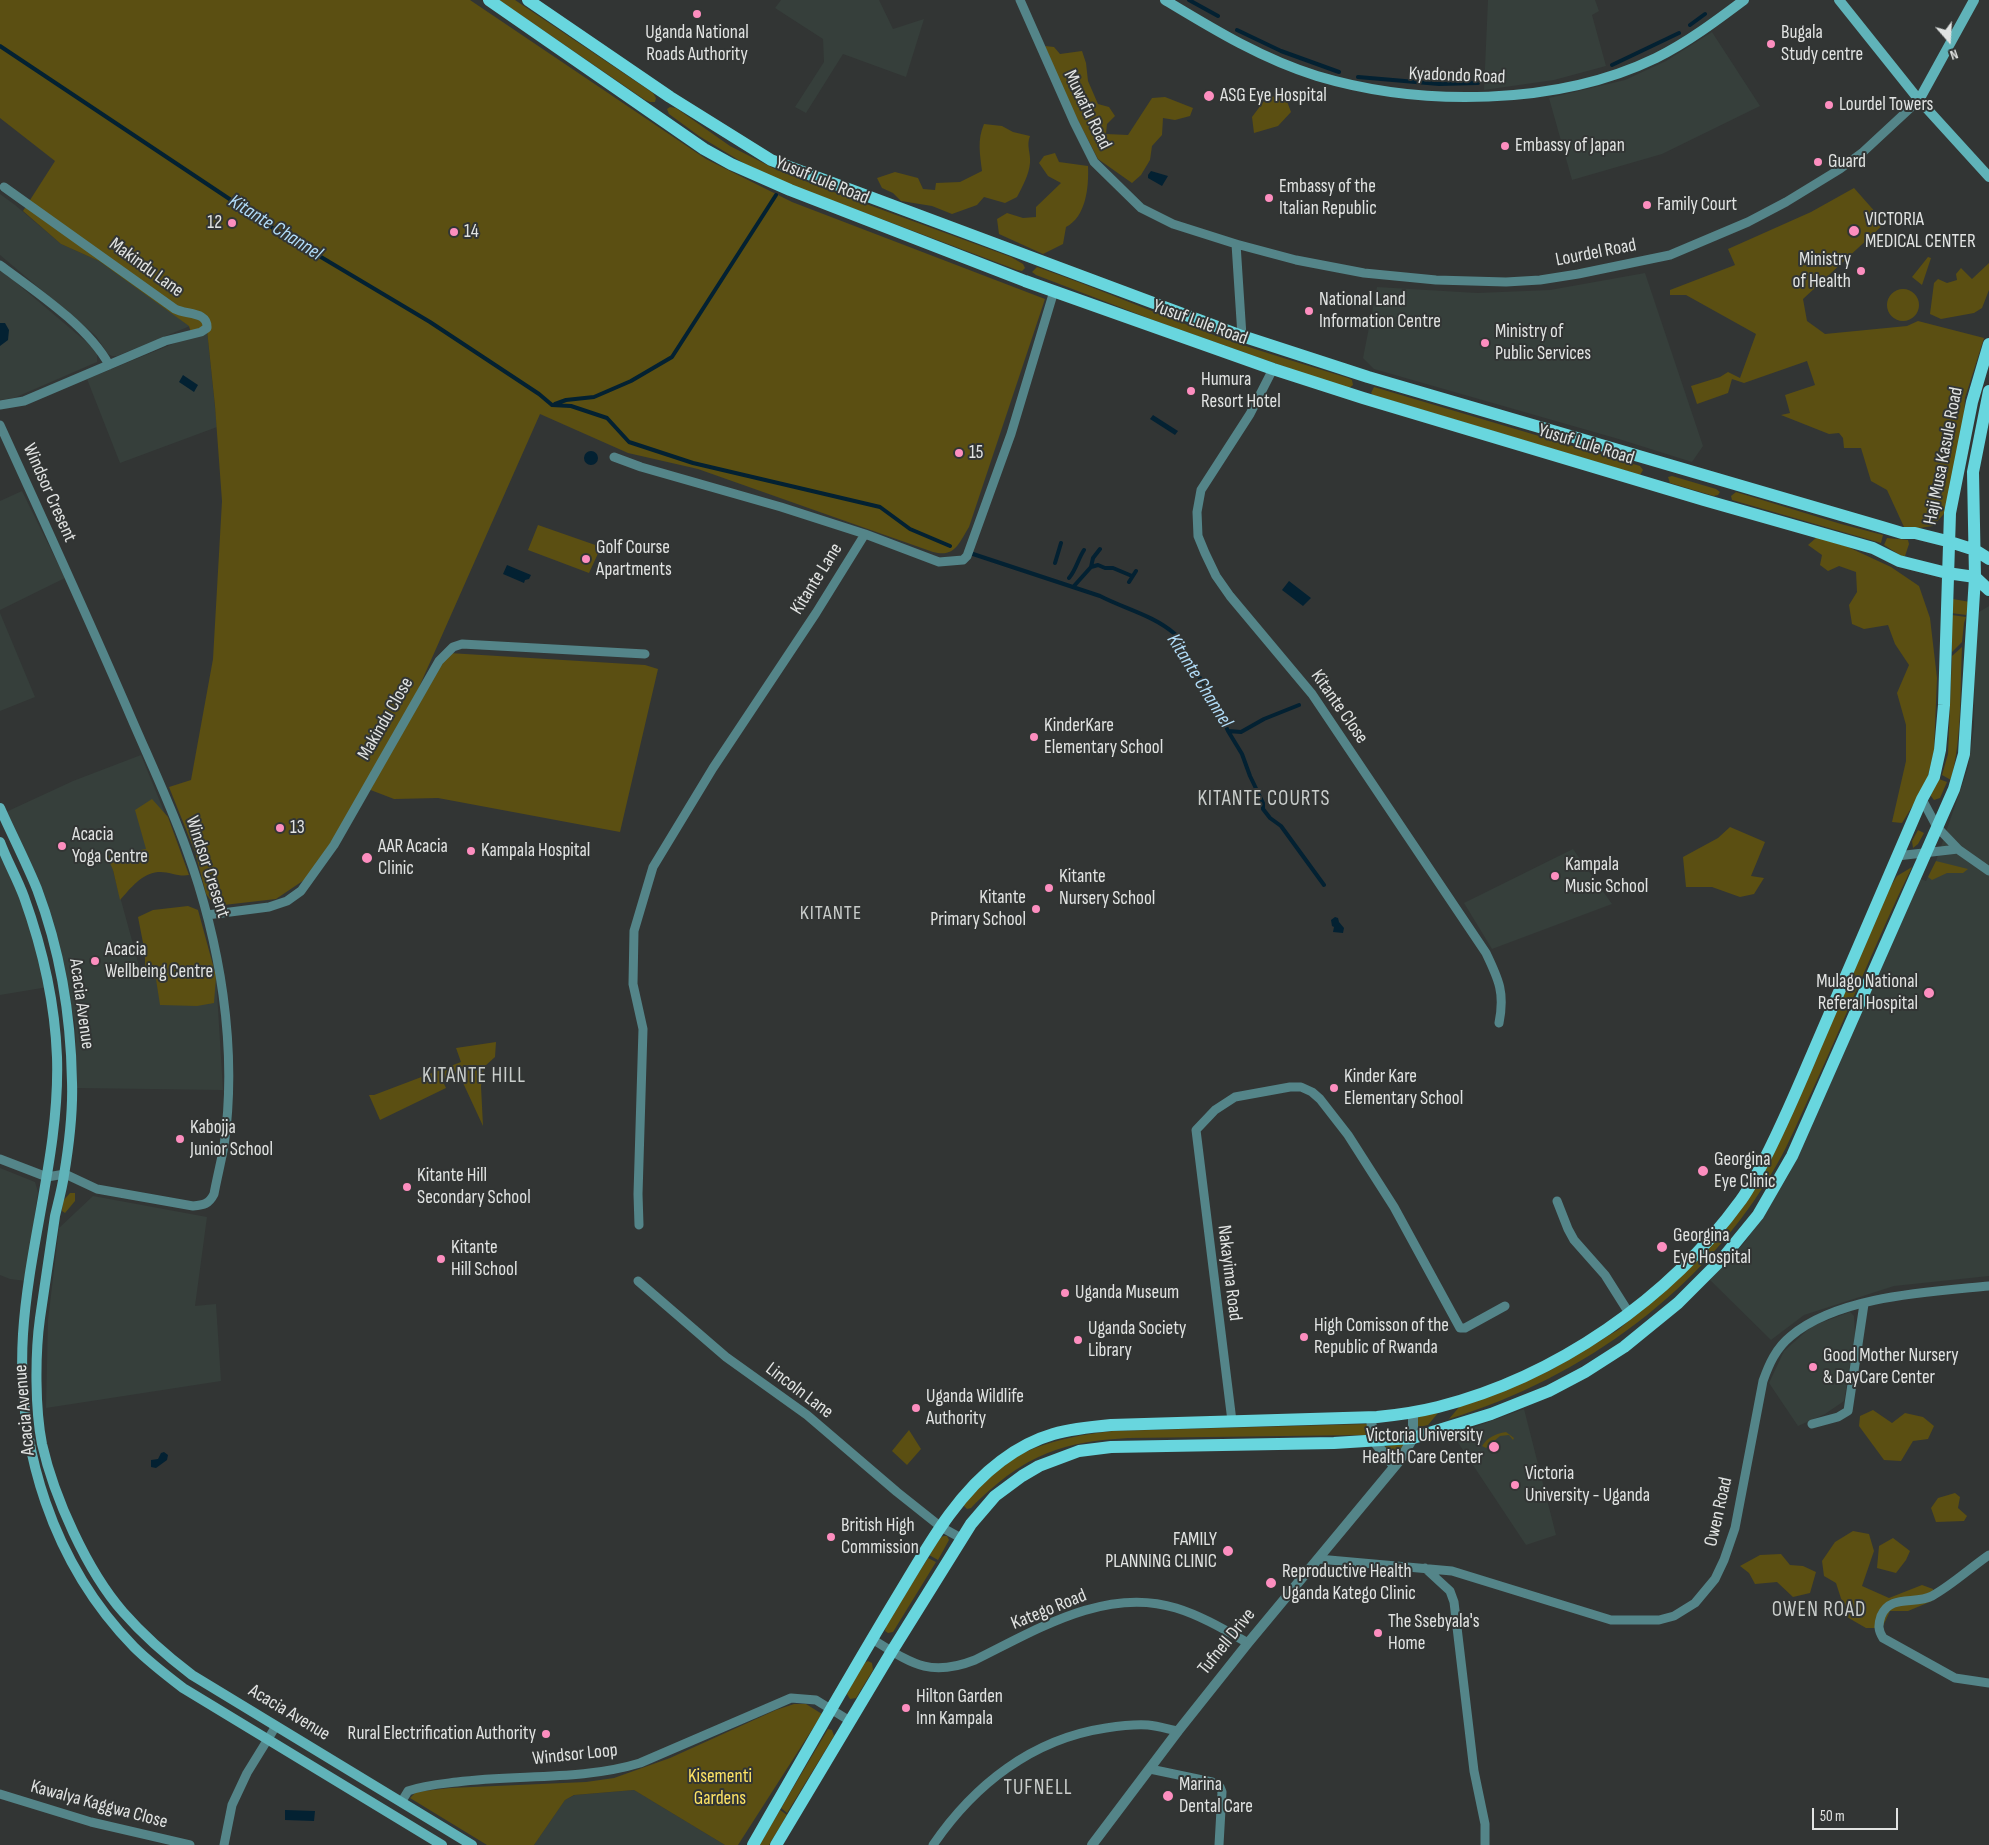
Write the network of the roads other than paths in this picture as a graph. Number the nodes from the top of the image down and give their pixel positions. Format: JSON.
{"nodes":[{"id":1,"x":488,"y":0,"type":"edge"},
{"id":2,"x":528,"y":0,"type":"edge"},
{"id":3,"x":1020,"y":0,"type":"edge"},
{"id":4,"x":1165,"y":0,"type":"edge"},
{"id":5,"x":1744,"y":0,"type":"edge"},
{"id":6,"x":1839,"y":0,"type":"edge"},
{"id":7,"x":1974,"y":0,"type":"edge"},
{"id":8,"x":670,"y":97,"type":"junction"},
{"id":9,"x":1918,"y":100,"type":"junction"},
{"id":10,"x":658,"y":116,"type":"junction"},
{"id":11,"x":1989,"y":177,"type":"edge"},
{"id":12,"x":4,"y":187,"type":"dead end"},
{"id":13,"x":1236,"y":244,"type":"junction"},
{"id":14,"x":0,"y":265,"type":"edge"},
{"id":15,"x":1054,"y":291,"type":"junction"},
{"id":16,"x":1242,"y":336,"type":"junction"},
{"id":17,"x":1989,"y":344,"type":"edge"},
{"id":18,"x":108,"y":365,"type":"junction"},
{"id":19,"x":1273,"y":369,"type":"junction"},
{"id":20,"x":1368,"y":377,"type":"junction"},
{"id":21,"x":1989,"y":391,"type":"edge"},
{"id":22,"x":1363,"y":398,"type":"junction"},
{"id":23,"x":0,"y":406,"type":"edge"},
{"id":24,"x":0,"y":425,"type":"edge"},
{"id":25,"x":614,"y":457,"type":"dead end"},
{"id":26,"x":1663,"y":464,"type":"junction"},
{"id":27,"x":1729,"y":483,"type":"junction"},
{"id":28,"x":1654,"y":485,"type":"junction"},
{"id":29,"x":1721,"y":504,"type":"junction"},
{"id":30,"x":865,"y":534,"type":"junction"},
{"id":31,"x":1947,"y":541,"type":"junction"},
{"id":32,"x":1975,"y":550,"type":"junction"},
{"id":33,"x":1989,"y":559,"type":"edge"},
{"id":34,"x":1947,"y":572,"type":"junction"},
{"id":35,"x":1975,"y":577,"type":"junction"},
{"id":36,"x":1989,"y":590,"type":"edge"},
{"id":37,"x":645,"y":654,"type":"dead end"},
{"id":38,"x":1922,"y":799,"type":"junction"},
{"id":39,"x":0,"y":808,"type":"edge"},
{"id":40,"x":1937,"y":827,"type":"junction"},
{"id":41,"x":0,"y":842,"type":"edge"},
{"id":42,"x":1958,"y":849,"type":"junction"},
{"id":43,"x":1925,"y":853,"type":"junction"},
{"id":44,"x":1897,"y":856,"type":"junction"},
{"id":45,"x":1989,"y":871,"type":"edge"},
{"id":46,"x":207,"y":915,"type":"junction"},
{"id":47,"x":1499,"y":1023,"type":"dead end"},
{"id":48,"x":1779,"y":1133,"type":"junction"},
{"id":49,"x":1800,"y":1139,"type":"junction"},
{"id":50,"x":0,"y":1159,"type":"edge"},
{"id":51,"x":64,"y":1174,"type":"junction"},
{"id":52,"x":48,"y":1177,"type":"junction"},
{"id":53,"x":1557,"y":1201,"type":"dead end"},
{"id":54,"x":639,"y":1225,"type":"dead end"},
{"id":55,"x":638,"y":1281,"type":"dead end"},
{"id":56,"x":1989,"y":1286,"type":"edge"},
{"id":57,"x":1864,"y":1304,"type":"junction"},
{"id":58,"x":1505,"y":1306,"type":"dead end"},
{"id":59,"x":1628,"y":1313,"type":"junction"},
{"id":60,"x":1413,"y":1412,"type":"junction"},
{"id":61,"x":1371,"y":1418,"type":"junction"},
{"id":62,"x":1232,"y":1421,"type":"junction"},
{"id":63,"x":1812,"y":1424,"type":"dead end"},
{"id":64,"x":1413,"y":1438,"type":"junction"},
{"id":65,"x":1374,"y":1440,"type":"junction"},
{"id":66,"x":1394,"y":1466,"type":"junction"},
{"id":67,"x":940,"y":1527,"type":"junction"},
{"id":68,"x":961,"y":1538,"type":"junction"},
{"id":69,"x":1989,"y":1555,"type":"edge"},
{"id":70,"x":1318,"y":1559,"type":"junction"},
{"id":71,"x":1425,"y":1568,"type":"junction"},
{"id":72,"x":872,"y":1639,"type":"junction"},
{"id":73,"x":1248,"y":1643,"type":"junction"},
{"id":74,"x":892,"y":1651,"type":"junction"},
{"id":75,"x":1989,"y":1683,"type":"edge"},
{"id":76,"x":832,"y":1708,"type":"junction"},
{"id":77,"x":850,"y":1720,"type":"junction"},
{"id":78,"x":276,"y":1726,"type":"junction"},
{"id":79,"x":1178,"y":1731,"type":"junction"},
{"id":80,"x":269,"y":1739,"type":"junction"},
{"id":81,"x":1150,"y":1769,"type":"junction"},
{"id":82,"x":0,"y":1794,"type":"edge"},
{"id":83,"x":402,"y":1801,"type":"junction"},
{"id":84,"x":190,"y":1845,"type":"edge"},
{"id":85,"x":224,"y":1845,"type":"edge"},
{"id":86,"x":442,"y":1845,"type":"edge"},
{"id":87,"x":472,"y":1845,"type":"edge"},
{"id":88,"x":753,"y":1845,"type":"edge"},
{"id":89,"x":776,"y":1845,"type":"edge"},
{"id":90,"x":933,"y":1845,"type":"edge"},
{"id":91,"x":1092,"y":1845,"type":"edge"},
{"id":92,"x":1219,"y":1845,"type":"edge"},
{"id":93,"x":1485,"y":1845,"type":"edge"}],
"edges":[{"from":1,"to":10,"type":"main road","name":"Yusuf Lule Road"},
{"from":2,"to":8,"type":"main road","name":"Yusuf Lule Road"},
{"from":3,"to":13,"type":"street","name":"Muwafu Road"},
{"from":4,"to":5,"type":"main road","name":"Kyadondo Road"},
{"from":6,"to":9,"type":"main road"},
{"from":7,"to":9,"type":"main road"},
{"from":8,"to":10,"type":"main road"},
{"from":8,"to":16,"type":"main road","name":"Yusuf Lule Road"},
{"from":9,"to":11,"type":"main road"},
{"from":9,"to":13,"type":"street","name":"Lourdel Road"},
{"from":10,"to":15,"type":"main road","name":"Yusuf Lule Road"},
{"from":12,"to":18,"type":"street","name":"Makindu Lane"},
{"from":13,"to":16,"type":"street"},
{"from":14,"to":18,"type":"street"},
{"from":15,"to":19,"type":"main road","name":"Yusuf Lule Road"},
{"from":15,"to":30,"type":"street","name":"Kitante Lane"},
{"from":16,"to":20,"type":"main road","name":"Yusuf Lule Road"},
{"from":17,"to":31,"type":"main road","name":"Haji Musa Kasule Road"},
{"from":18,"to":23,"type":"street","name":"Makindu Lane"},
{"from":19,"to":22,"type":"main road","name":"Yusuf Lule Road"},
{"from":19,"to":47,"type":"street","name":"Kitante Close"},
{"from":20,"to":22,"type":"main road"},
{"from":20,"to":26,"type":"main road","name":"Yusuf Lule Road"},
{"from":21,"to":32,"type":"main road","name":"Haji Musa Kasule Road"},
{"from":22,"to":28,"type":"main road","name":"Yusuf Lule Road"},
{"from":24,"to":46,"type":"street","name":"Windsor Cresent"},
{"from":25,"to":30,"type":"street"},
{"from":26,"to":27,"type":"main road","name":"Yusuf Lule Road"},
{"from":26,"to":28,"type":"main road"},
{"from":27,"to":29,"type":"main road"},
{"from":27,"to":31,"type":"main road","name":"Yusuf Lule Road"},
{"from":28,"to":29,"type":"main road","name":"Yusuf Lule Road"},
{"from":29,"to":34,"type":"main road","name":"Yusuf Lule Road"},
{"from":30,"to":54,"type":"street","name":"Kitante Lane"},
{"from":31,"to":32,"type":"main road","name":"Yusuf Lule Road"},
{"from":31,"to":34,"type":"main road","name":"Haji Musa Kasule Road"},
{"from":32,"to":33,"type":"main road","name":"Yusuf Lule Road"},
{"from":32,"to":35,"type":"main road","name":"Haji Musa Kasule Road"},
{"from":34,"to":35,"type":"main road"},
{"from":34,"to":38,"type":"main road","name":"Haji Musa Kasule Road"},
{"from":35,"to":36,"type":"main road"},
{"from":35,"to":40,"type":"main road","name":"Haji Musa Kasule Road"},
{"from":37,"to":46,"type":"street","name":"Makindu Close"},
{"from":38,"to":40,"type":"street"},
{"from":38,"to":44,"type":"main road","name":"Haji Musa Kasule Road"},
{"from":39,"to":51,"type":"main road","name":"Acacia Avenue"},
{"from":40,"to":42,"type":"street"},
{"from":40,"to":43,"type":"main road","name":"Haji Musa Kasule Road"},
{"from":41,"to":52,"type":"main road","name":"Acacia Avenue"},
{"from":42,"to":43,"type":"street"},
{"from":42,"to":45,"type":"street"},
{"from":43,"to":44,"type":"street"},
{"from":43,"to":49,"type":"main road","name":"Haji Musa Kasule Road"},
{"from":44,"to":48,"type":"main road","name":"Haji Musa Kasule Road"},
{"from":46,"to":51,"type":"street","name":"Windsor Cresent"},
{"from":48,"to":49,"type":"main road"},
{"from":48,"to":59,"type":"main road","name":"Haji Musa Kasule Road"},
{"from":49,"to":64,"type":"main road","name":"Haji Musa Kasule Road"},
{"from":50,"to":52,"type":"street"},
{"from":51,"to":52,"type":"street"},
{"from":51,"to":78,"type":"main road","name":"Acacia Avenue"},
{"from":52,"to":80,"type":"main road","name":"Acacia Avenue"},
{"from":53,"to":59,"type":"street"},
{"from":55,"to":67,"type":"street","name":"Lincoln Lane"},
{"from":56,"to":57,"type":"street","name":"Owen Road"},
{"from":57,"to":63,"type":"street"},
{"from":57,"to":71,"type":"street","name":"Owen Road"},
{"from":58,"to":62,"type":"street","name":"Nakayima Road"},
{"from":59,"to":60,"type":"main road","name":"Haji Musa Kasule Road"},
{"from":60,"to":61,"type":"main road","name":"Haji Musa Kasule Road"},
{"from":60,"to":64,"type":"street"},
{"from":61,"to":62,"type":"main road","name":"Haji Musa Kasule Road"},
{"from":61,"to":65,"type":"street"},
{"from":62,"to":67,"type":"main road","name":"Haji Musa Kasule Road"},
{"from":64,"to":65,"type":"main road","name":"Haji Musa Kasule Road"},
{"from":64,"to":66,"type":"street","name":"Tufnell Drive"},
{"from":65,"to":66,"type":"street"},
{"from":65,"to":68,"type":"main road","name":"Haji Musa Kasule Road"},
{"from":66,"to":70,"type":"street","name":"Tufnell Drive"},
{"from":67,"to":68,"type":"street","name":"Lincoln Lane"},
{"from":67,"to":72,"type":"main road","name":"Haji Musa Kasule Road"},
{"from":68,"to":74,"type":"main road","name":"Haji Musa Kasule Road"},
{"from":69,"to":75,"type":"street"},
{"from":70,"to":71,"type":"street","name":"Owen Road"},
{"from":70,"to":73,"type":"street","name":"Tufnell Drive"},
{"from":71,"to":93,"type":"street"},
{"from":72,"to":74,"type":"street","name":"Katego Road"},
{"from":72,"to":76,"type":"main road","name":"Haji Musa Kasule Road"},
{"from":73,"to":74,"type":"street","name":"Katego Road"},
{"from":73,"to":79,"type":"street","name":"Tufnell Drive"},
{"from":74,"to":77,"type":"main road","name":"Haji Musa Kasule Road"},
{"from":76,"to":77,"type":"street","name":"Windsor Loop"},
{"from":76,"to":83,"type":"street","name":"Windsor Loop"},
{"from":76,"to":88,"type":"main road","name":"Haji Musa Kasule Road"},
{"from":77,"to":89,"type":"main road","name":"Haji Musa Kasule Road"},
{"from":78,"to":80,"type":"street"},
{"from":78,"to":83,"type":"main road","name":"Acacia Avenue"},
{"from":79,"to":81,"type":"street","name":"Tufnell Drive"},
{"from":79,"to":90,"type":"street"},
{"from":80,"to":85,"type":"street"},
{"from":80,"to":86,"type":"main road","name":"Acacia Avenue"},
{"from":81,"to":91,"type":"street","name":"Tufnell Drive"},
{"from":81,"to":92,"type":"street"},
{"from":82,"to":84,"type":"street","name":"Kawalya Kaggwa Close"},
{"from":83,"to":87,"type":"main road","name":"Acacia Avenue"}]}
